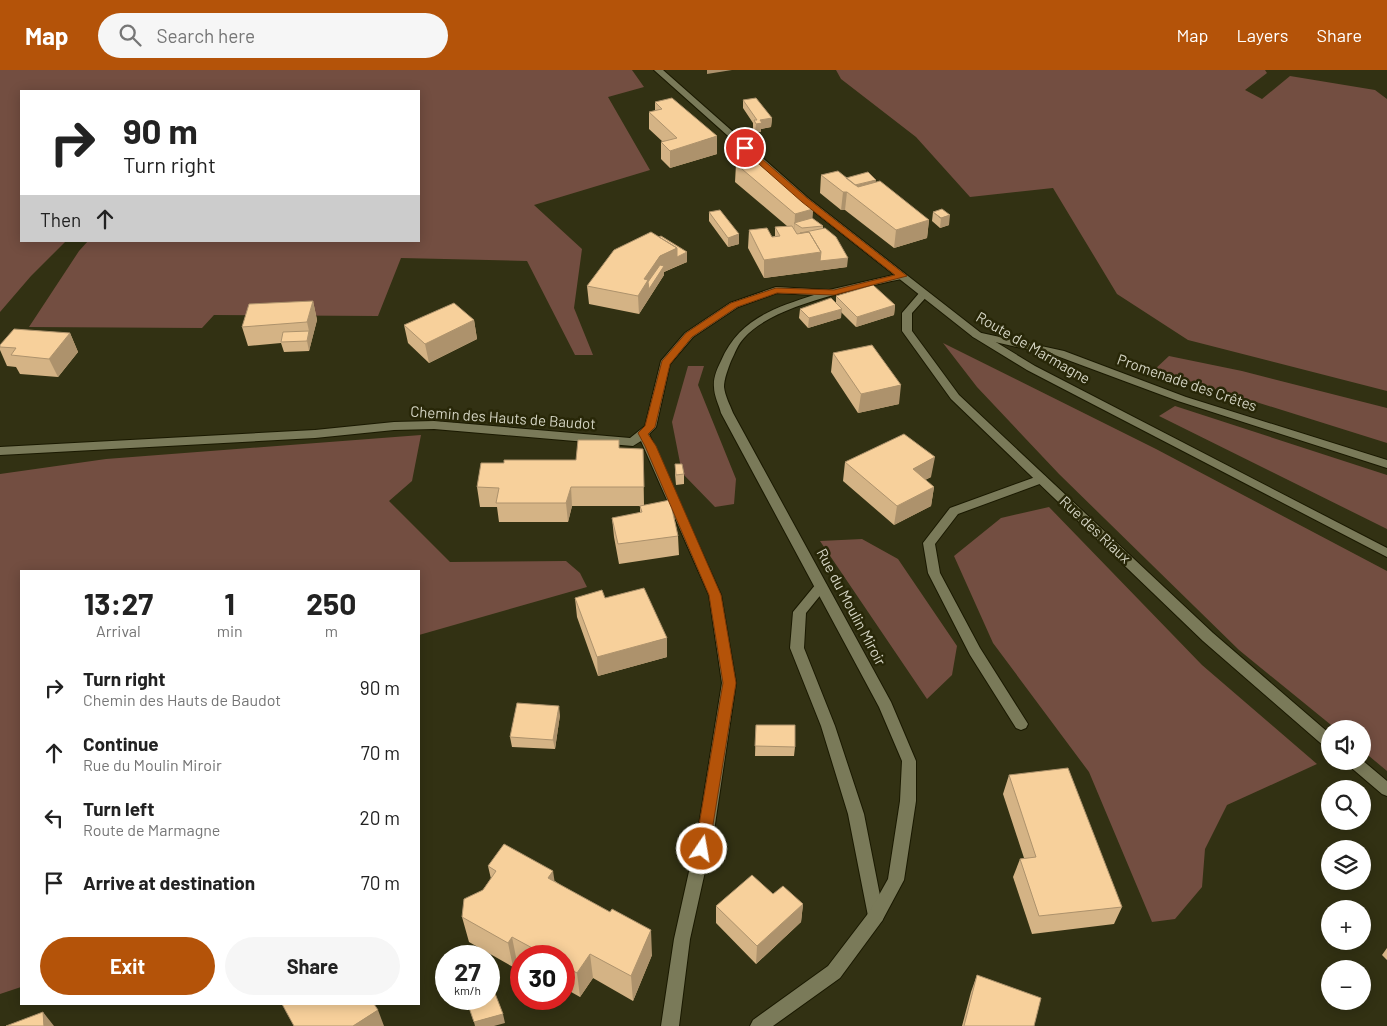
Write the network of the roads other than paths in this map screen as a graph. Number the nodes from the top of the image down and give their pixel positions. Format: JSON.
{"nodes":[{"id":1,"x":658,"y":70,"type":"edge"},
{"id":2,"x":902,"y":276,"type":"junction"},
{"id":3,"x":834,"y":293,"type":"junction"},
{"id":4,"x":924,"y":294,"type":"junction"},
{"id":5,"x":977,"y":335,"type":"junction"},
{"id":6,"x":643,"y":433,"type":"junction"},
{"id":7,"x":0,"y":451,"type":"edge"},
{"id":8,"x":1387,"y":464,"type":"edge"},
{"id":9,"x":1041,"y":479,"type":"junction"},
{"id":10,"x":1387,"y":553,"type":"edge"},
{"id":11,"x":821,"y":587,"type":"junction"},
{"id":12,"x":1021,"y":724,"type":"dead end"},
{"id":13,"x":1321,"y":734,"type":"edge"},
{"id":14,"x":1364,"y":770,"type":"edge"},
{"id":15,"x":1387,"y":790,"type":"edge"},
{"id":16,"x":876,"y":916,"type":"junction"},
{"id":17,"x":670,"y":1026,"type":"edge"},
{"id":18,"x":759,"y":1026,"type":"edge"}],
"edges":[{"from":1,"to":2,"type":"street","name":"Route de Marmagne"},
{"from":2,"to":3,"type":"street","name":"Rue du Moulin Miroir"},
{"from":2,"to":4,"type":"street","name":"Route de Marmagne"},
{"from":3,"to":6,"type":"street"},
{"from":3,"to":11,"type":"street","name":"Rue du Moulin Miroir"},
{"from":4,"to":5,"type":"street","name":"Route de Marmagne"},
{"from":4,"to":9,"type":"street","name":"Rue des Riaux"},
{"from":5,"to":8,"type":"street","name":"Promenade des Crêtes"},
{"from":5,"to":10,"type":"street","name":"Route de Marmagne"},
{"from":6,"to":7,"type":"street","name":"Chemin des Hauts de Baudot"},
{"from":6,"to":17,"type":"street"},
{"from":9,"to":12,"type":"street"},
{"from":9,"to":13,"type":"street","name":"Rue des Riaux"},
{"from":11,"to":16,"type":"street"},
{"from":11,"to":16,"type":"street","name":"Rue du Moulin Miroir"},
{"from":14,"to":15,"type":"street"},
{"from":16,"to":18,"type":"street","name":"Rue du Moulin Miroir"}]}
